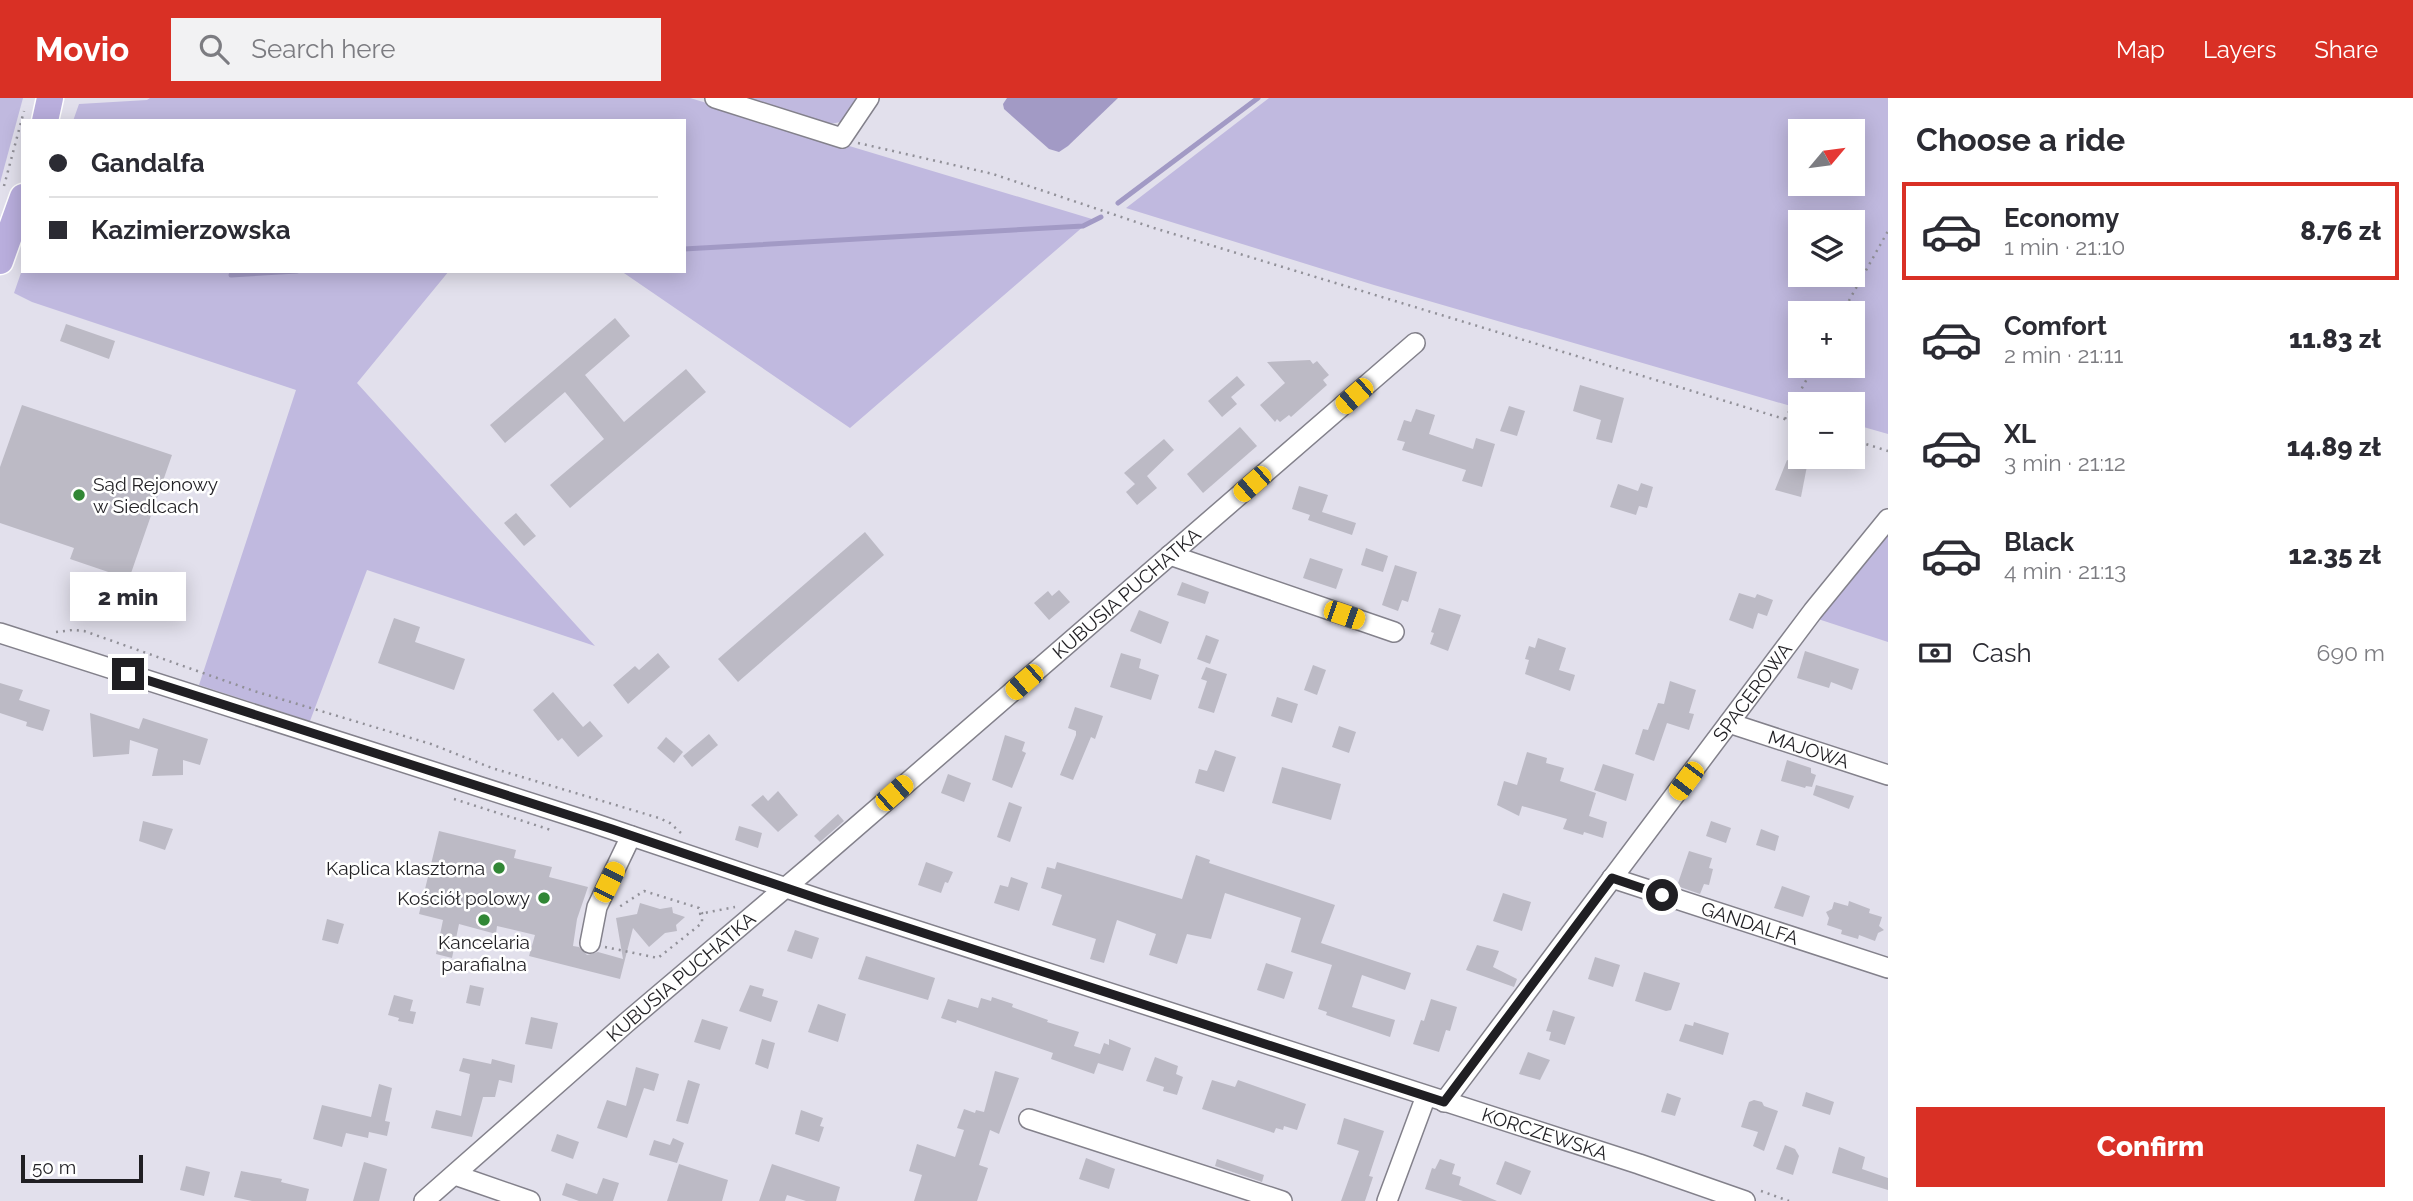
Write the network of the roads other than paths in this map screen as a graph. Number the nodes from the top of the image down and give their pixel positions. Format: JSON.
{"nodes":[{"id":1,"x":50,"y":98,"type":"edge"},
{"id":2,"x":715,"y":98,"type":"edge"},
{"id":3,"x":869,"y":98,"type":"edge"},
{"id":4,"x":34,"y":116,"type":"edge"},
{"id":5,"x":13,"y":192,"type":"edge"},
{"id":6,"x":0,"y":261,"type":"edge"},
{"id":7,"x":1415,"y":343,"type":"dead end"},
{"id":8,"x":1888,"y":519,"type":"edge"},
{"id":9,"x":1170,"y":555,"type":"junction"},
{"id":10,"x":1394,"y":632,"type":"dead end"},
{"id":11,"x":0,"y":633,"type":"edge"},
{"id":12,"x":1729,"y":723,"type":"junction"},
{"id":13,"x":1888,"y":775,"type":"edge"},
{"id":14,"x":631,"y":836,"type":"junction"},
{"id":15,"x":1612,"y":878,"type":"junction"},
{"id":16,"x":785,"y":887,"type":"junction"},
{"id":17,"x":590,"y":943,"type":"road end"},
{"id":18,"x":1888,"y":968,"type":"edge"},
{"id":19,"x":1435,"y":1099,"type":"junction"},
{"id":20,"x":1029,"y":1119,"type":"dead end"},
{"id":21,"x":455,"y":1175,"type":"junction"},
{"id":22,"x":424,"y":1201,"type":"edge"},
{"id":23,"x":530,"y":1201,"type":"edge"},
{"id":24,"x":1282,"y":1201,"type":"edge"},
{"id":25,"x":1387,"y":1201,"type":"edge"},
{"id":26,"x":1745,"y":1201,"type":"edge"}],
"edges":[{"from":1,"to":4,"type":"main road"},
{"from":2,"to":3,"type":"street"},
{"from":5,"to":6,"type":"main road"},
{"from":7,"to":9,"type":"street","name":"KUBUSIA PUCHATKA"},
{"from":8,"to":12,"type":"street","name":"SPACEROWA"},
{"from":9,"to":10,"type":"street"},
{"from":9,"to":16,"type":"street","name":"KUBUSIA PUCHATKA"},
{"from":11,"to":14,"type":"street","name":"KORCZEWSKA"},
{"from":12,"to":13,"type":"street","name":"MAJOWA"},
{"from":12,"to":15,"type":"street","name":"SPACEROWA"},
{"from":14,"to":16,"type":"street","name":"KORCZEWSKA"},
{"from":14,"to":17,"type":"street"},
{"from":15,"to":18,"type":"street","name":"GANDALFA"},
{"from":15,"to":19,"type":"street","name":"SPACEROWA"},
{"from":16,"to":19,"type":"street","name":"KORCZEWSKA"},
{"from":16,"to":21,"type":"street","name":"KUBUSIA PUCHATKA"},
{"from":19,"to":25,"type":"street","name":"SPACEROWA"},
{"from":19,"to":26,"type":"street","name":"KORCZEWSKA"},
{"from":20,"to":24,"type":"street"},
{"from":21,"to":22,"type":"street","name":"KUBUSIA PUCHATKA"},
{"from":21,"to":23,"type":"street"}]}
